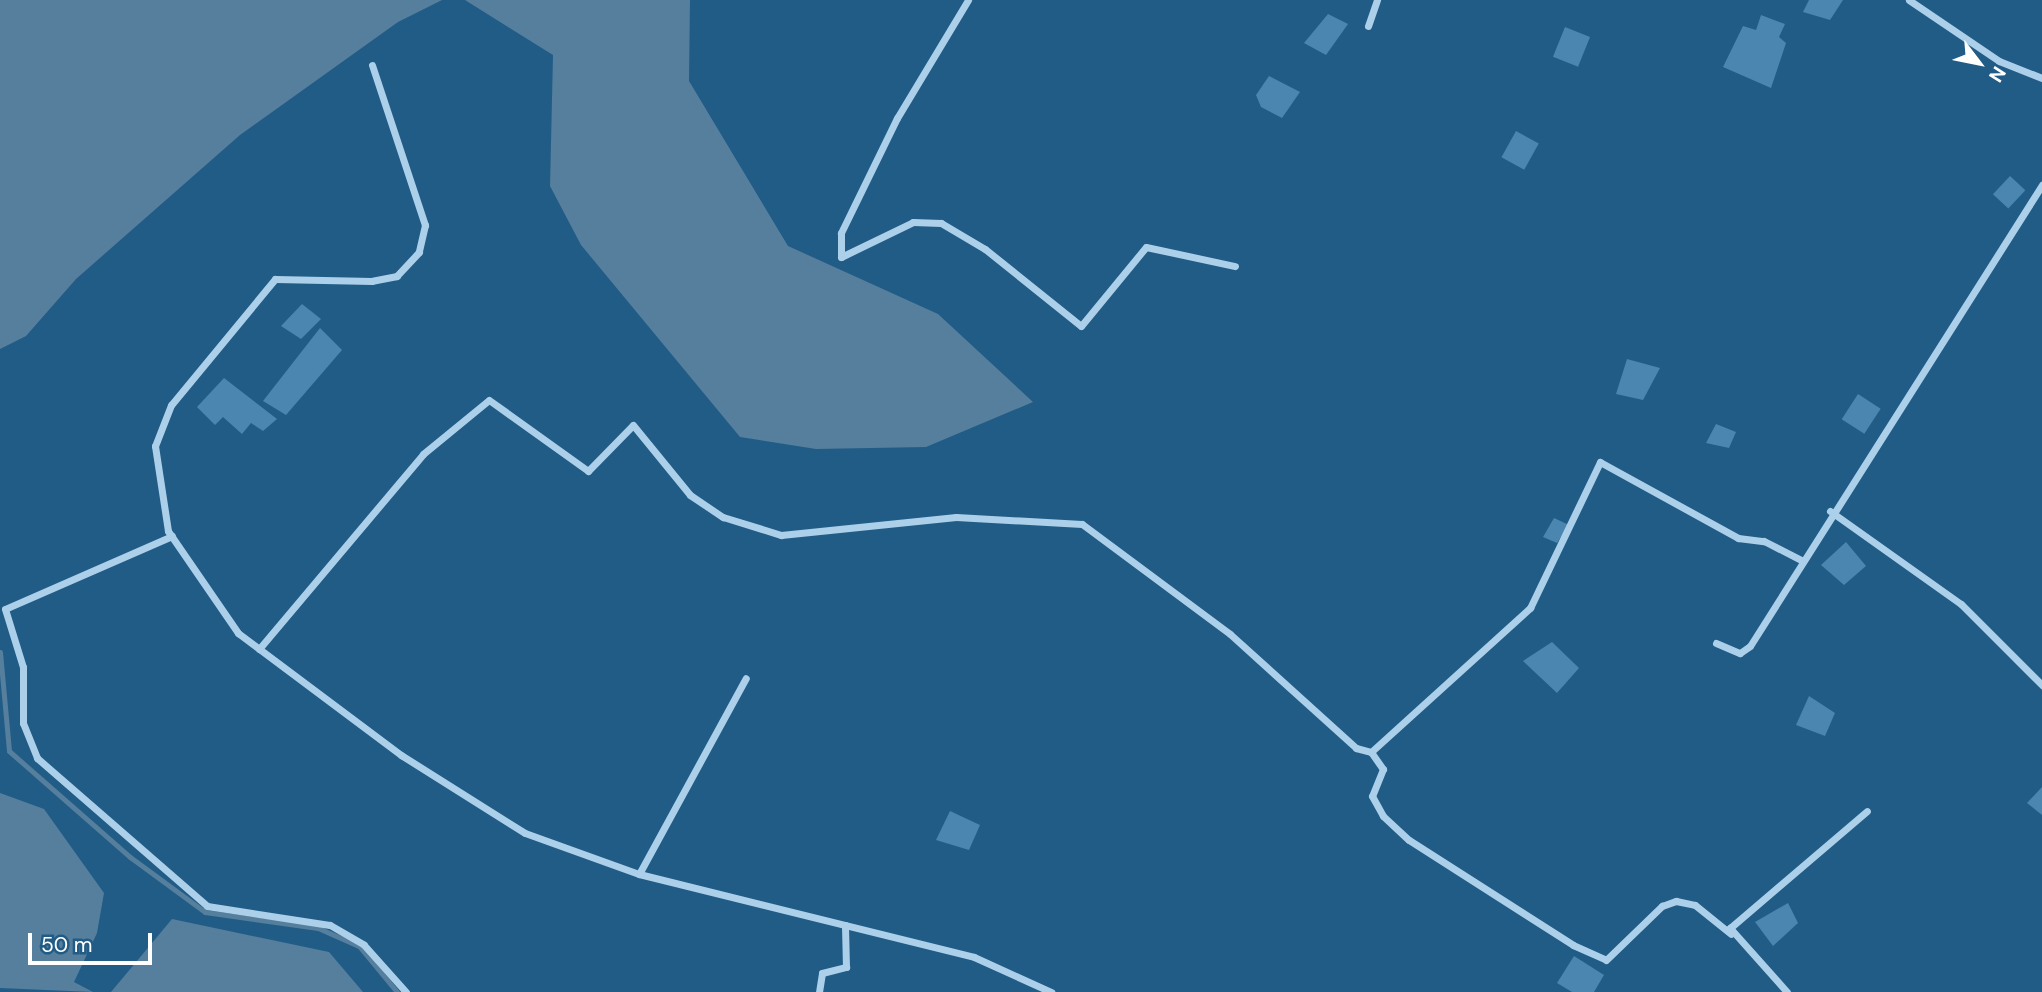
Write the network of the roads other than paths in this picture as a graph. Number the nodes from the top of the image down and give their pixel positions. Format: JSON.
{"nodes":[{"id":1,"x":968,"y":0,"type":"edge"},
{"id":2,"x":1377,"y":0,"type":"edge"},
{"id":3,"x":1909,"y":0,"type":"edge"},
{"id":4,"x":1368,"y":26,"type":"dead end"},
{"id":5,"x":372,"y":65,"type":"dead end"},
{"id":6,"x":2042,"y":78,"type":"edge"},
{"id":7,"x":2042,"y":185,"type":"edge"},
{"id":8,"x":1235,"y":266,"type":"dead end"},
{"id":9,"x":1830,"y":510,"type":"junction"},
{"id":10,"x":172,"y":536,"type":"junction"},
{"id":11,"x":1801,"y":560,"type":"junction"},
{"id":12,"x":2,"y":615,"type":"edge"},
{"id":13,"x":1716,"y":643,"type":"dead end"},
{"id":14,"x":259,"y":649,"type":"junction"},
{"id":15,"x":746,"y":678,"type":"dead end"},
{"id":16,"x":2042,"y":684,"type":"edge"},
{"id":17,"x":1371,"y":752,"type":"junction"},
{"id":18,"x":1867,"y":811,"type":"dead end"},
{"id":19,"x":639,"y":874,"type":"junction"},
{"id":20,"x":845,"y":925,"type":"junction"},
{"id":21,"x":1731,"y":934,"type":"junction"},
{"id":22,"x":406,"y":992,"type":"edge"},
{"id":23,"x":819,"y":992,"type":"edge"},
{"id":24,"x":1051,"y":992,"type":"edge"},
{"id":25,"x":1787,"y":992,"type":"edge"}],
"edges":[{"from":1,"to":8,"type":"street"},
{"from":2,"to":4,"type":"street"},
{"from":3,"to":6,"type":"street"},
{"from":5,"to":10,"type":"street"},
{"from":7,"to":9,"type":"street"},
{"from":9,"to":11,"type":"street"},
{"from":9,"to":16,"type":"street"},
{"from":10,"to":12,"type":"street"},
{"from":10,"to":14,"type":"street"},
{"from":11,"to":13,"type":"street"},
{"from":11,"to":17,"type":"street"},
{"from":12,"to":22,"type":"street"},
{"from":14,"to":17,"type":"street"},
{"from":14,"to":19,"type":"street"},
{"from":15,"to":19,"type":"street"},
{"from":17,"to":21,"type":"street"},
{"from":18,"to":21,"type":"street"},
{"from":19,"to":20,"type":"street"},
{"from":20,"to":23,"type":"street"},
{"from":20,"to":24,"type":"street"},
{"from":21,"to":25,"type":"street"}]}
